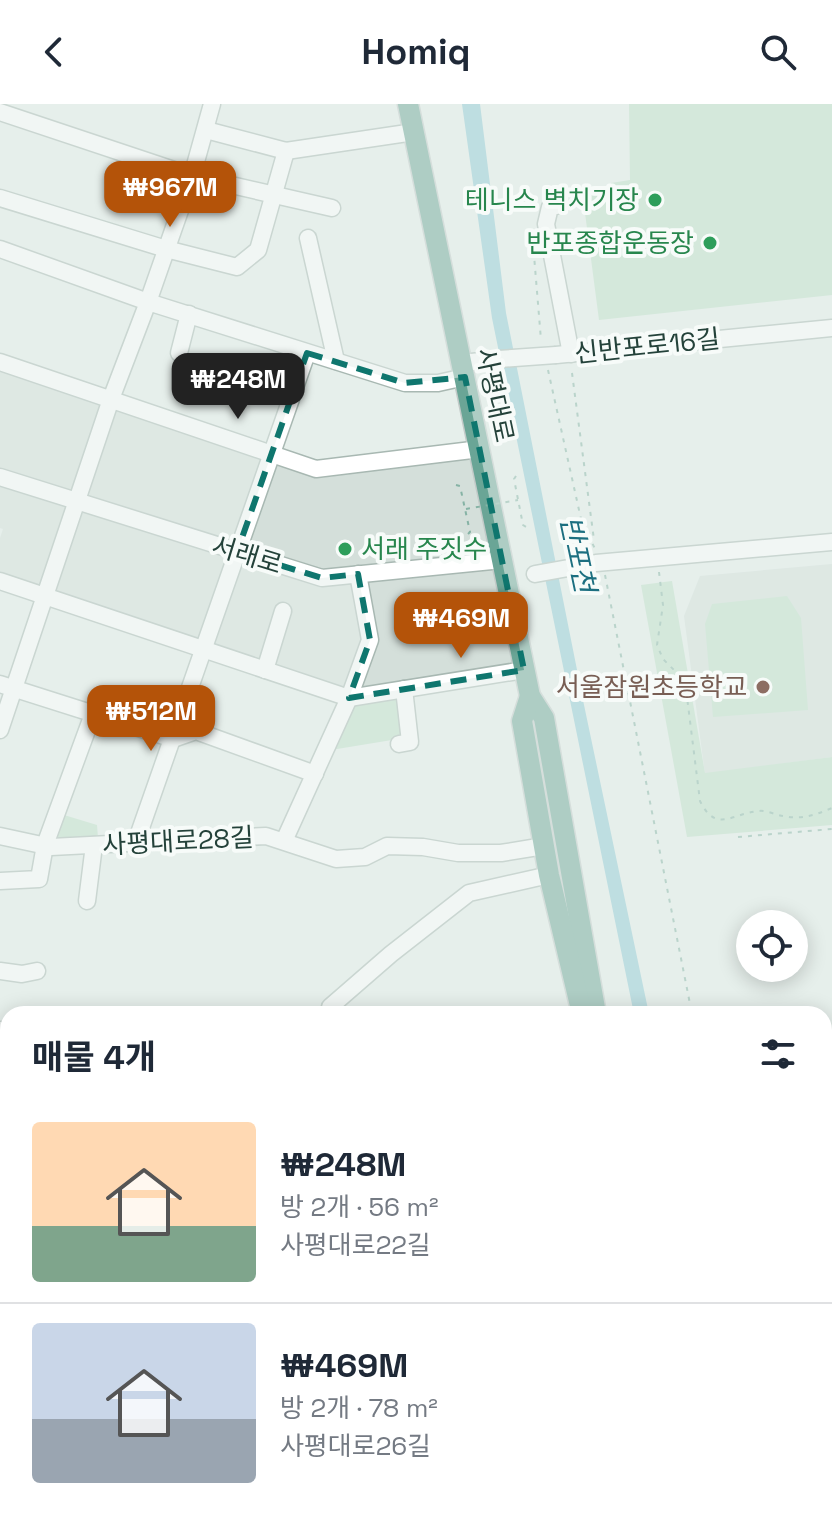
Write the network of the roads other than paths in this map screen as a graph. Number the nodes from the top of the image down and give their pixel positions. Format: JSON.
{"nodes":[{"id":1,"x":212,"y":104,"type":"edge"},
{"id":2,"x":408,"y":104,"type":"edge"},
{"id":3,"x":0,"y":112,"type":"edge"},
{"id":4,"x":206,"y":130,"type":"junction"},
{"id":5,"x":414,"y":132,"type":"junction"},
{"id":6,"x":286,"y":151,"type":"junction"},
{"id":7,"x":192,"y":176,"type":"junction"},
{"id":8,"x":274,"y":194,"type":"junction"},
{"id":9,"x":0,"y":198,"type":"edge"},
{"id":10,"x":556,"y":206,"type":"dead end"},
{"id":11,"x":332,"y":208,"type":"dead end"},
{"id":12,"x":308,"y":238,"type":"dead end"},
{"id":13,"x":0,"y":249,"type":"edge"},
{"id":14,"x":166,"y":249,"type":"junction"},
{"id":15,"x":148,"y":302,"type":"junction"},
{"id":16,"x":189,"y":314,"type":"junction"},
{"id":17,"x":832,"y":328,"type":"edge"},
{"id":18,"x":179,"y":353,"type":"dead end"},
{"id":19,"x":307,"y":353,"type":"junction"},
{"id":20,"x":557,"y":356,"type":"junction"},
{"id":21,"x":336,"y":361,"type":"junction"},
{"id":22,"x":0,"y":362,"type":"edge"},
{"id":23,"x":464,"y":370,"type":"junction"},
{"id":24,"x":111,"y":399,"type":"junction"},
{"id":25,"x":480,"y":449,"type":"junction"},
{"id":26,"x":272,"y":454,"type":"junction"},
{"id":27,"x":0,"y":477,"type":"edge"},
{"id":28,"x":77,"y":501,"type":"junction"},
{"id":29,"x":832,"y":542,"type":"edge"},
{"id":30,"x":237,"y":552,"type":"junction"},
{"id":31,"x":502,"y":560,"type":"junction"},
{"id":32,"x":358,"y":574,"type":"junction"},
{"id":33,"x":535,"y":574,"type":"dead end"},
{"id":34,"x":0,"y":581,"type":"edge"},
{"id":35,"x":45,"y":596,"type":"junction"},
{"id":36,"x":283,"y":611,"type":"dead end"},
{"id":37,"x":202,"y":649,"type":"junction"},
{"id":38,"x":265,"y":670,"type":"junction"},
{"id":39,"x":524,"y":670,"type":"junction"},
{"id":40,"x":7,"y":686,"type":"edge"},
{"id":41,"x":404,"y":689,"type":"junction"},
{"id":42,"x":530,"y":696,"type":"junction"},
{"id":43,"x":349,"y":698,"type":"junction"},
{"id":44,"x":93,"y":714,"type":"junction"},
{"id":45,"x":0,"y":730,"type":"edge"},
{"id":46,"x":173,"y":739,"type":"junction"},
{"id":47,"x":399,"y":744,"type":"dead end"},
{"id":48,"x":315,"y":774,"type":"junction"},
{"id":49,"x":0,"y":836,"type":"edge"},
{"id":50,"x":284,"y":841,"type":"junction"},
{"id":51,"x":136,"y":842,"type":"junction"},
{"id":52,"x":45,"y":845,"type":"junction"},
{"id":53,"x":94,"y":845,"type":"junction"},
{"id":54,"x":544,"y":846,"type":"junction"},
{"id":55,"x":549,"y":875,"type":"junction"},
{"id":56,"x":0,"y":881,"type":"edge"},
{"id":57,"x":87,"y":901,"type":"dead end"},
{"id":58,"x":0,"y":971,"type":"edge"},
{"id":59,"x":37,"y":971,"type":"dead end"},
{"id":60,"x":331,"y":1006,"type":"edge"},
{"id":61,"x":589,"y":1006,"type":"edge"},
{"id":62,"x":590,"y":1006,"type":"edge"}],
"edges":[{"from":1,"to":4,"type":"street"},
{"from":2,"to":5,"type":"main road","name":"사평대로"},
{"from":3,"to":7,"type":"street"},
{"from":4,"to":6,"type":"street"},
{"from":4,"to":7,"type":"street"},
{"from":5,"to":6,"type":"street"},
{"from":5,"to":23,"type":"main road","name":"사평대로"},
{"from":6,"to":8,"type":"street"},
{"from":7,"to":8,"type":"street"},
{"from":7,"to":14,"type":"street"},
{"from":8,"to":11,"type":"street"},
{"from":8,"to":14,"type":"street"},
{"from":9,"to":14,"type":"street"},
{"from":10,"to":20,"type":"street"},
{"from":12,"to":21,"type":"street"},
{"from":13,"to":15,"type":"street","name":"신반포로16길"},
{"from":14,"to":15,"type":"street"},
{"from":15,"to":16,"type":"street","name":"신반포로16길"},
{"from":15,"to":24,"type":"street"},
{"from":16,"to":18,"type":"street"},
{"from":16,"to":19,"type":"street","name":"신반포로16길"},
{"from":17,"to":20,"type":"street","name":"신반포로16길"},
{"from":19,"to":21,"type":"street","name":"신반포로16길"},
{"from":19,"to":26,"type":"street"},
{"from":20,"to":23,"type":"street","name":"신반포로16길","bridge":true},
{"from":21,"to":23,"type":"street","name":"신반포로16길"},
{"from":22,"to":24,"type":"street"},
{"from":23,"to":25,"type":"main road","name":"사평대로"},
{"from":24,"to":26,"type":"street"},
{"from":24,"to":28,"type":"street"},
{"from":25,"to":26,"type":"street"},
{"from":25,"to":31,"type":"main road","name":"사평대로"},
{"from":26,"to":30,"type":"street"},
{"from":27,"to":28,"type":"street","name":"서래로"},
{"from":28,"to":30,"type":"street","name":"서래로"},
{"from":28,"to":35,"type":"street"},
{"from":29,"to":33,"type":"street"},
{"from":30,"to":32,"type":"street","name":"서래로"},
{"from":30,"to":37,"type":"street"},
{"from":31,"to":32,"type":"street","name":"서래로"},
{"from":31,"to":39,"type":"main road","name":"사평대로"},
{"from":32,"to":43,"type":"street"},
{"from":34,"to":35,"type":"street"},
{"from":35,"to":37,"type":"street"},
{"from":35,"to":40,"type":"street"},
{"from":36,"to":38,"type":"street"},
{"from":37,"to":38,"type":"street"},
{"from":37,"to":46,"type":"street"},
{"from":38,"to":43,"type":"street"},
{"from":39,"to":41,"type":"street"},
{"from":39,"to":42,"type":"main road","name":"사평대로"},
{"from":40,"to":44,"type":"street"},
{"from":40,"to":45,"type":"street"},
{"from":41,"to":43,"type":"street"},
{"from":41,"to":47,"type":"street"},
{"from":42,"to":54,"type":"main road","name":"사평대로"},
{"from":42,"to":62,"type":"main road","name":"사평대로"},
{"from":43,"to":48,"type":"street"},
{"from":44,"to":46,"type":"street"},
{"from":44,"to":52,"type":"street"},
{"from":46,"to":48,"type":"street"},
{"from":46,"to":51,"type":"street"},
{"from":48,"to":50,"type":"street"},
{"from":49,"to":52,"type":"street","name":"사평대로28길"},
{"from":50,"to":51,"type":"street","name":"사평대로28길"},
{"from":50,"to":54,"type":"street","name":"사평대로28길"},
{"from":51,"to":53,"type":"street","name":"사평대로28길"},
{"from":52,"to":53,"type":"street","name":"사평대로28길"},
{"from":52,"to":56,"type":"street"},
{"from":53,"to":57,"type":"street"},
{"from":54,"to":55,"type":"main road","name":"사평대로"},
{"from":55,"to":60,"type":"street"},
{"from":55,"to":61,"type":"main road","name":"사평대로"},
{"from":58,"to":59,"type":"street"}]}
